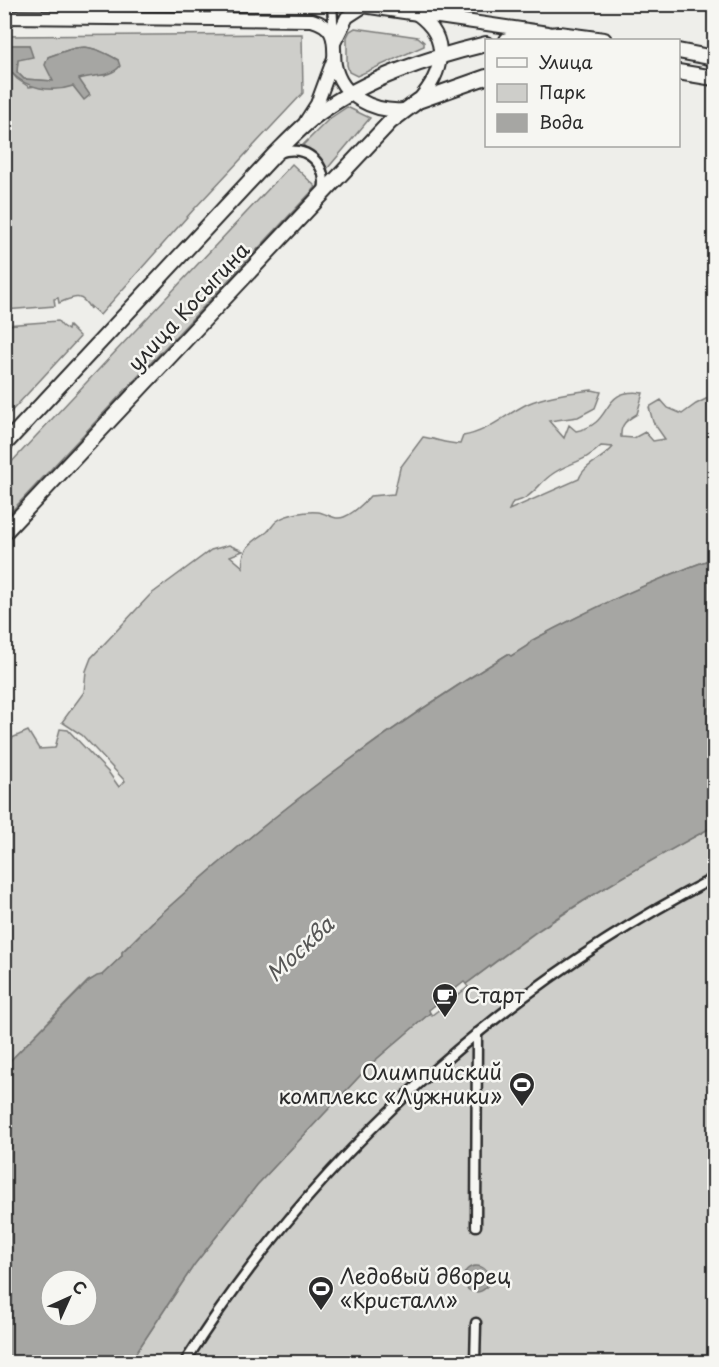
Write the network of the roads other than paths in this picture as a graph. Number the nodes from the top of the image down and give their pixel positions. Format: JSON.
{"nodes":[{"id":1,"x":332,"y":4,"type":"edge"},
{"id":2,"x":348,"y":4,"type":"edge"},
{"id":3,"x":364,"y":6,"type":"junction"},
{"id":4,"x":416,"y":13,"type":"junction"},
{"id":5,"x":4,"y":17,"type":"edge"},
{"id":6,"x":559,"y":34,"type":"junction"},
{"id":7,"x":516,"y":39,"type":"edge"},
{"id":8,"x":594,"y":39,"type":"edge"},
{"id":9,"x":334,"y":43,"type":"junction"},
{"id":10,"x":485,"y":44,"type":"edge"},
{"id":11,"x":680,"y":51,"type":"edge"},
{"id":12,"x":440,"y":56,"type":"junction"},
{"id":13,"x":334,"y":57,"type":"junction"},
{"id":14,"x":714,"y":58,"type":"edge"},
{"id":15,"x":680,"y":72,"type":"edge"},
{"id":16,"x":485,"y":77,"type":"edge"},
{"id":17,"x":714,"y":78,"type":"edge"},
{"id":18,"x":351,"y":93,"type":"junction"},
{"id":19,"x":418,"y":101,"type":"junction"},
{"id":20,"x":404,"y":111,"type":"junction"},
{"id":21,"x":302,"y":128,"type":"junction"},
{"id":22,"x":274,"y":155,"type":"junction"},
{"id":23,"x":321,"y":197,"type":"junction"},
{"id":24,"x":4,"y":445,"type":"edge"},
{"id":25,"x":4,"y":533,"type":"edge"},
{"id":26,"x":714,"y":878,"type":"edge"},
{"id":27,"x":477,"y":1033,"type":"junction"},
{"id":28,"x":476,"y":1226,"type":"dead end"},
{"id":29,"x":476,"y":1323,"type":"dead end"},
{"id":30,"x":185,"y":1362,"type":"edge"},
{"id":31,"x":475,"y":1362,"type":"edge"}],
"edges":[{"from":1,"to":9,"type":"street"},
{"from":2,"to":3,"type":"main road"},
{"from":3,"to":4,"type":"main road"},
{"from":3,"to":9,"type":"main road"},
{"from":4,"to":6,"type":"main road"},
{"from":4,"to":12,"type":"main road"},
{"from":5,"to":9,"type":"main road"},
{"from":6,"to":7,"type":"main road"},
{"from":6,"to":8,"type":"main road"},
{"from":9,"to":13,"type":"main road"},
{"from":10,"to":12,"type":"main road","name":"улица Косыгина"},
{"from":11,"to":14,"type":"main road"},
{"from":12,"to":18,"type":"main road","name":"улица Косыгина"},
{"from":12,"to":19,"type":"main road","name":"улица Косыгина"},
{"from":13,"to":18,"type":"main road"},
{"from":13,"to":21,"type":"main road"},
{"from":15,"to":17,"type":"main road"},
{"from":16,"to":19,"type":"main road","name":"улица Косыгина"},
{"from":18,"to":20,"type":"main road"},
{"from":18,"to":21,"type":"main road","name":"улица Косыгина"},
{"from":19,"to":20,"type":"main road","name":"улица Косыгина"},
{"from":20,"to":23,"type":"main road","name":"улица Косыгина"},
{"from":21,"to":22,"type":"main road","name":"улица Косыгина"},
{"from":22,"to":23,"type":"street"},
{"from":22,"to":24,"type":"main road","name":"улица Косыгина"},
{"from":23,"to":25,"type":"main road","name":"улица Косыгина"},
{"from":26,"to":27,"type":"street"},
{"from":27,"to":28,"type":"street"},
{"from":27,"to":30,"type":"street"},
{"from":29,"to":31,"type":"street"}]}
